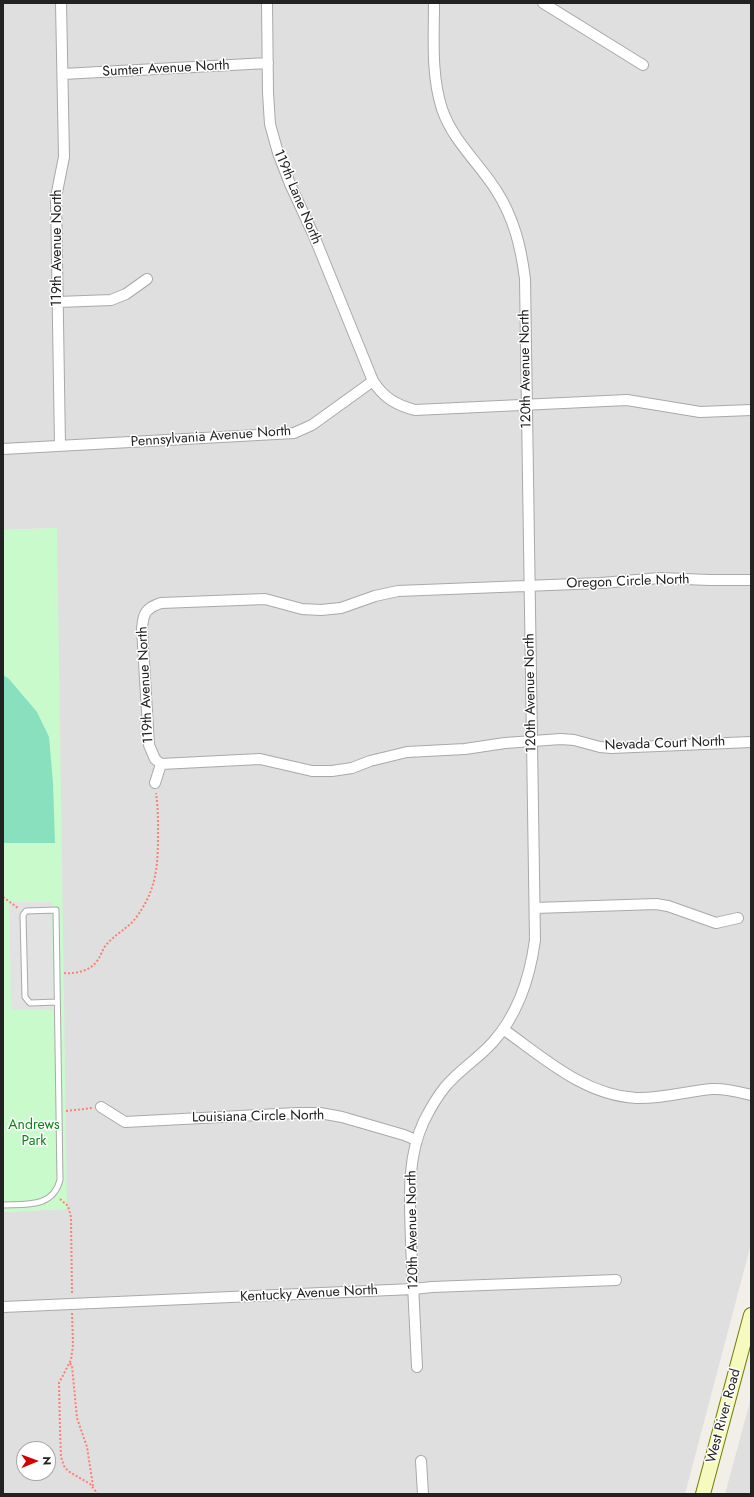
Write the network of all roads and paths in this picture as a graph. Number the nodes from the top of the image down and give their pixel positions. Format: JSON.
{"nodes":[{"id":1,"x":61,"y":3,"type":"edge"},
{"id":2,"x":266,"y":3,"type":"edge"},
{"id":3,"x":434,"y":3,"type":"edge"},
{"id":4,"x":543,"y":3,"type":"edge"},
{"id":5,"x":268,"y":63,"type":"junction"},
{"id":6,"x":644,"y":65,"type":"dead end"},
{"id":7,"x":63,"y":74,"type":"junction"},
{"id":8,"x":147,"y":279,"type":"dead end"},
{"id":9,"x":58,"y":302,"type":"junction"},
{"id":10,"x":373,"y":381,"type":"junction"},
{"id":11,"x":526,"y":405,"type":"junction"},
{"id":12,"x":751,"y":410,"type":"edge"},
{"id":13,"x":60,"y":446,"type":"junction"},
{"id":14,"x":3,"y":449,"type":"edge"},
{"id":15,"x":751,"y":580,"type":"edge"},
{"id":16,"x":529,"y":585,"type":"junction"},
{"id":17,"x":150,"y":607,"type":"joint"},
{"id":18,"x":532,"y":741,"type":"junction"},
{"id":19,"x":751,"y":742,"type":"edge"},
{"id":20,"x":161,"y":764,"type":"junction"},
{"id":21,"x":155,"y":784,"type":"joint"},
{"id":22,"x":3,"y":898,"type":"edge"},
{"id":23,"x":535,"y":908,"type":"junction"},
{"id":24,"x":24,"y":912,"type":"junction"},
{"id":25,"x":738,"y":918,"type":"dead end"},
{"id":26,"x":56,"y":973,"type":"junction"},
{"id":27,"x":57,"y":1002,"type":"junction"},
{"id":28,"x":503,"y":1029,"type":"junction"},
{"id":29,"x":751,"y":1094,"type":"edge"},
{"id":30,"x":101,"y":1107,"type":"joint"},
{"id":31,"x":58,"y":1111,"type":"junction"},
{"id":32,"x":416,"y":1140,"type":"junction"},
{"id":33,"x":54,"y":1194,"type":"junction"},
{"id":34,"x":3,"y":1205,"type":"edge"},
{"id":35,"x":616,"y":1280,"type":"dead end"},
{"id":36,"x":413,"y":1289,"type":"junction"},
{"id":37,"x":72,"y":1293,"type":"dead end"},
{"id":38,"x":3,"y":1307,"type":"edge"},
{"id":39,"x":72,"y":1312,"type":"dead end"},
{"id":40,"x":751,"y":1315,"type":"edge"},
{"id":41,"x":70,"y":1362,"type":"junction"},
{"id":42,"x":417,"y":1367,"type":"dead end"},
{"id":43,"x":421,"y":1461,"type":"dead end"},
{"id":44,"x":93,"y":1487,"type":"junction"},
{"id":45,"x":98,"y":1494,"type":"edge"},
{"id":46,"x":423,"y":1494,"type":"edge"},
{"id":47,"x":703,"y":1494,"type":"edge"}],
"edges":[{"from":1,"to":7,"type":"street","name":"119th Avenue North"},
{"from":2,"to":5,"type":"street","name":"119th Lane North"},
{"from":3,"to":11,"type":"street","name":"120th Avenue North"},
{"from":4,"to":6,"type":"street"},
{"from":5,"to":7,"type":"street","name":"Sumter Avenue North"},
{"from":5,"to":10,"type":"street","name":"119th Lane North"},
{"from":7,"to":9,"type":"street","name":"119th Avenue North"},
{"from":8,"to":9,"type":"street"},
{"from":9,"to":13,"type":"street","name":"119th Avenue North"},
{"from":10,"to":11,"type":"street"},
{"from":10,"to":13,"type":"street","name":"Pennsylvania Avenue North"},
{"from":11,"to":12,"type":"street"},
{"from":11,"to":16,"type":"street","name":"120th Avenue North"},
{"from":13,"to":14,"type":"street","name":"Pennsylvania Avenue North"},
{"from":15,"to":16,"type":"street","name":"Oregon Circle North"},
{"from":16,"to":17,"type":"street","name":"Oregon Circle North"},
{"from":16,"to":18,"type":"street","name":"120th Avenue North"},
{"from":17,"to":20,"type":"street","name":"119th Avenue North"},
{"from":18,"to":19,"type":"street","name":"Nevada Court North"},
{"from":18,"to":20,"type":"street","name":"Nevada Court North"},
{"from":18,"to":23,"type":"street","name":"120th Avenue North"},
{"from":20,"to":21,"type":"street"},
{"from":21,"to":26,"type":"path"},
{"from":22,"to":24,"type":"path"},
{"from":23,"to":25,"type":"street"},
{"from":23,"to":28,"type":"street","name":"120th Avenue North"},
{"from":24,"to":26,"type":"lane"},
{"from":24,"to":27,"type":"lane"},
{"from":26,"to":27,"type":"lane"},
{"from":27,"to":31,"type":"lane"},
{"from":28,"to":29,"type":"street"},
{"from":28,"to":32,"type":"street","name":"120th Avenue North"},
{"from":30,"to":31,"type":"path"},
{"from":30,"to":32,"type":"street","name":"Louisiana Circle North"},
{"from":31,"to":33,"type":"lane"},
{"from":32,"to":36,"type":"street","name":"120th Avenue North"},
{"from":33,"to":34,"type":"lane"},
{"from":33,"to":37,"type":"path"},
{"from":35,"to":36,"type":"street","name":"Kentucky Avenue North"},
{"from":36,"to":38,"type":"street","name":"Kentucky Avenue North"},
{"from":36,"to":42,"type":"street","name":"120th Avenue North"},
{"from":39,"to":41,"type":"path"},
{"from":40,"to":47,"type":"main road","name":"West River Road"},
{"from":41,"to":44,"type":"path"},
{"from":41,"to":44,"type":"path"},
{"from":43,"to":46,"type":"street"},
{"from":44,"to":45,"type":"path"}]}
